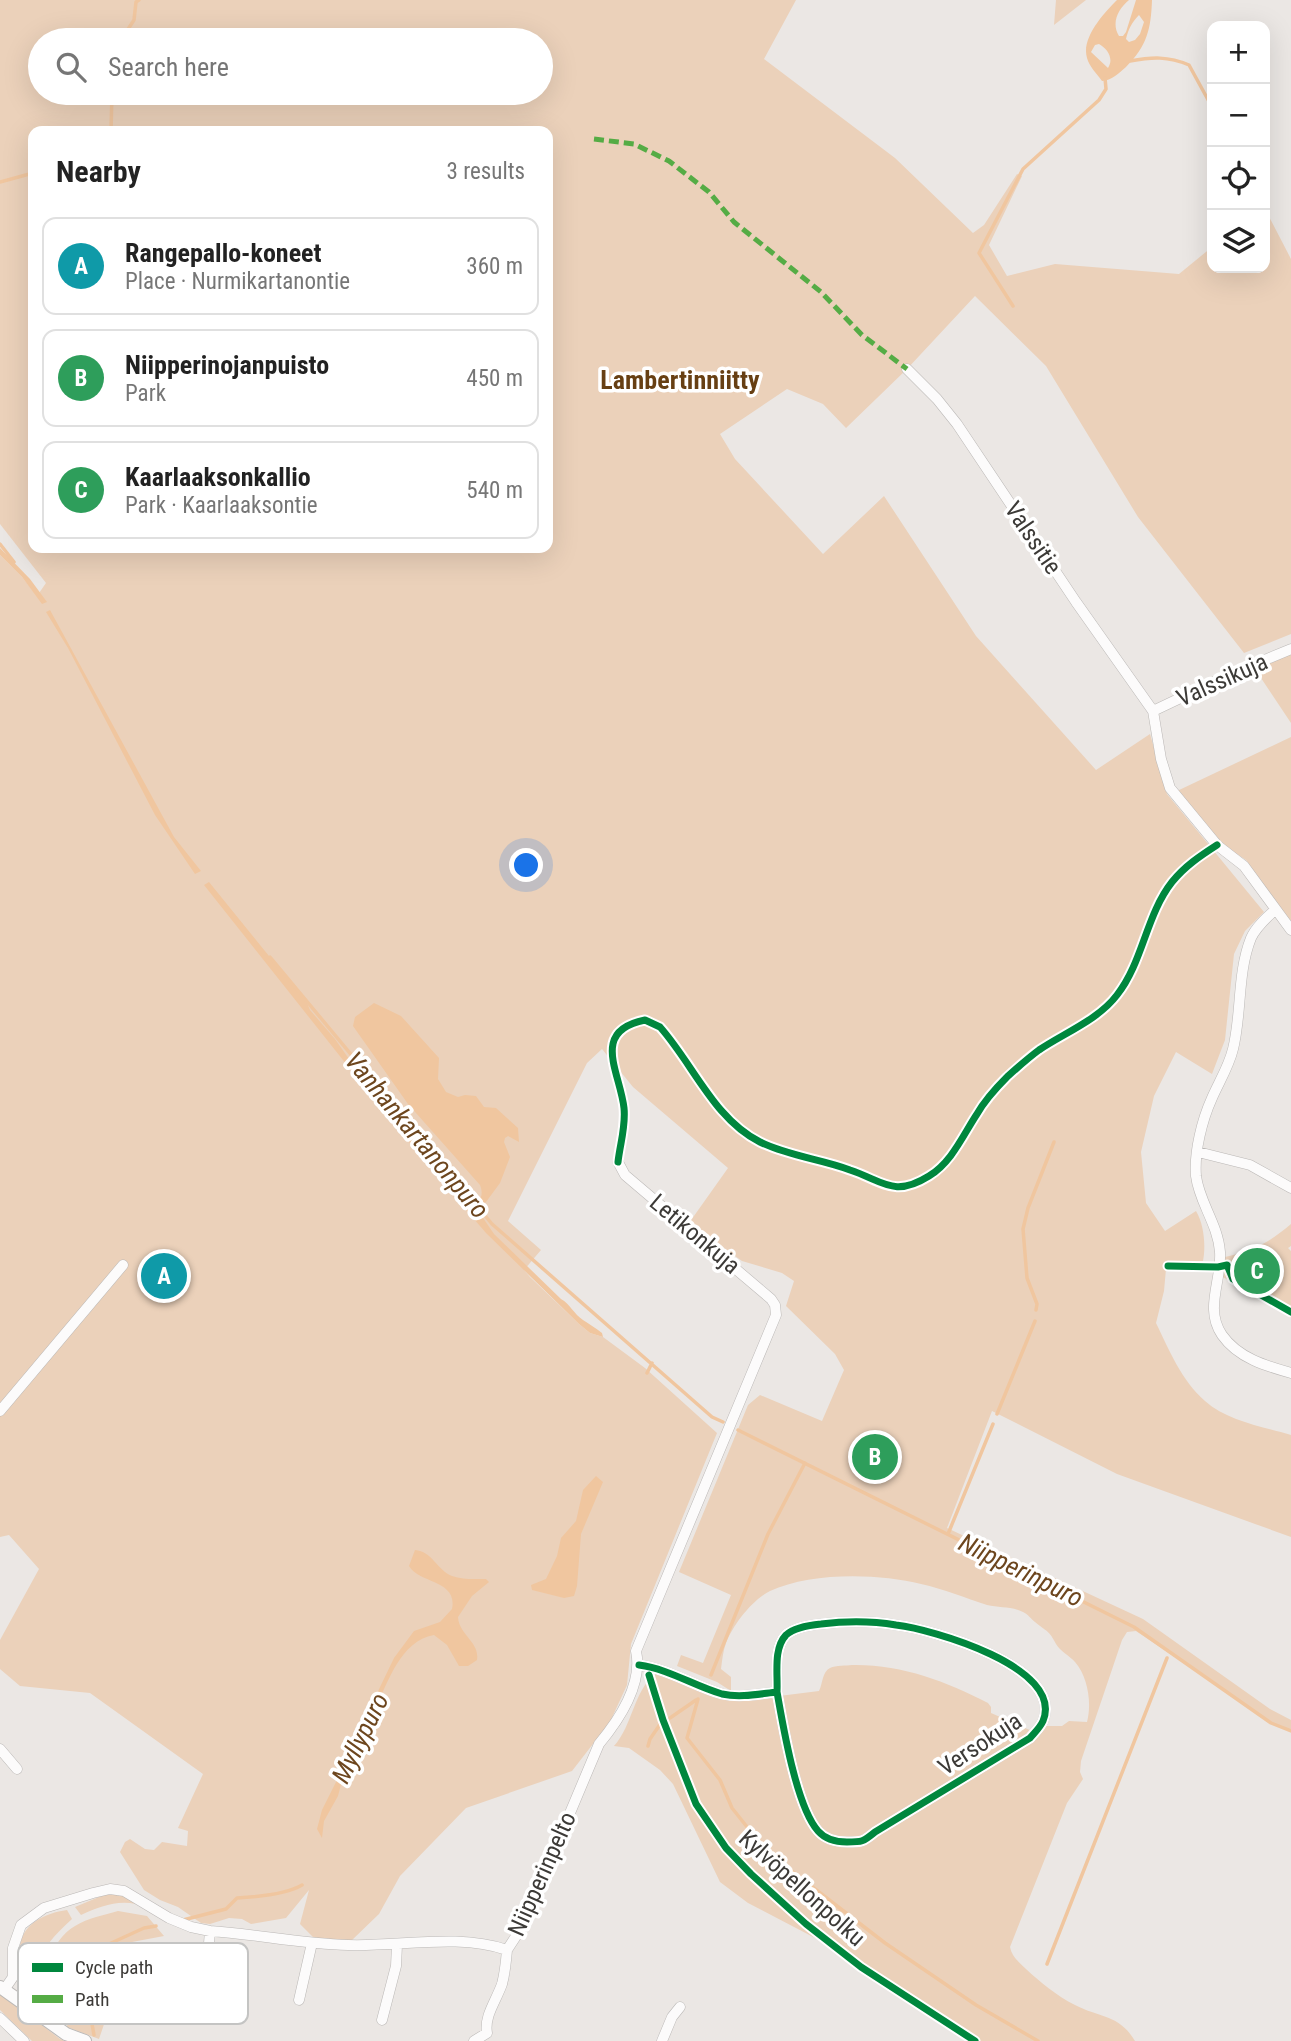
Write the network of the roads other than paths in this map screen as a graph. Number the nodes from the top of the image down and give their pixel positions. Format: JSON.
{"nodes":[{"id":1,"x":907,"y":369,"type":"dead end"},
{"id":2,"x":1291,"y":649,"type":"edge"},
{"id":3,"x":1153,"y":711,"type":"junction"},
{"id":4,"x":1275,"y":909,"type":"junction"},
{"id":5,"x":1291,"y":930,"type":"edge"},
{"id":6,"x":1198,"y":1152,"type":"junction"},
{"id":7,"x":618,"y":1162,"type":"dead end"},
{"id":8,"x":1291,"y":1188,"type":"edge"},
{"id":9,"x":123,"y":1265,"type":"dead end"},
{"id":10,"x":775,"y":1305,"type":"joint"},
{"id":11,"x":1291,"y":1373,"type":"edge"},
{"id":12,"x":0,"y":1411,"type":"edge"},
{"id":13,"x":639,"y":1665,"type":"junction"},
{"id":14,"x":777,"y":1692,"type":"junction"},
{"id":15,"x":0,"y":1749,"type":"edge"},
{"id":16,"x":18,"y":1769,"type":"dead end"},
{"id":17,"x":209,"y":1931,"type":"junction"},
{"id":18,"x":208,"y":1943,"type":"edge"},
{"id":19,"x":312,"y":1943,"type":"junction"},
{"id":20,"x":397,"y":1945,"type":"junction"},
{"id":21,"x":507,"y":1950,"type":"junction"},
{"id":22,"x":2,"y":1989,"type":"edge"},
{"id":23,"x":18,"y":2000,"type":"edge"},
{"id":24,"x":299,"y":2000,"type":"dead end"},
{"id":25,"x":680,"y":2007,"type":"dead end"},
{"id":26,"x":0,"y":2018,"type":"edge"},
{"id":27,"x":382,"y":2020,"type":"dead end"},
{"id":28,"x":52,"y":2024,"type":"edge"},
{"id":29,"x":488,"y":2037,"type":"edge"},
{"id":30,"x":24,"y":2041,"type":"edge"},
{"id":31,"x":85,"y":2041,"type":"edge"},
{"id":32,"x":474,"y":2041,"type":"edge"},
{"id":33,"x":662,"y":2041,"type":"edge"}],
"edges":[{"from":1,"to":3,"type":"street","name":"Valssitie"},
{"from":2,"to":3,"type":"street","name":"Valssikuja"},
{"from":3,"to":4,"type":"street"},
{"from":4,"to":5,"type":"street"},
{"from":4,"to":6,"type":"street"},
{"from":6,"to":8,"type":"street"},
{"from":6,"to":11,"type":"street"},
{"from":7,"to":10,"type":"street","name":"Letikonkuja"},
{"from":9,"to":12,"type":"street"},
{"from":10,"to":13,"type":"street","name":"Niipperinpelto"},
{"from":13,"to":14,"type":"street"},
{"from":13,"to":21,"type":"street","name":"Niipperinpelto"},
{"from":14,"to":14,"type":"street","name":"Versokuja"},
{"from":15,"to":16,"type":"street"},
{"from":17,"to":18,"type":"street"},
{"from":17,"to":19,"type":"street","name":"Niipperinpelto"},
{"from":17,"to":22,"type":"street","name":"Niipperinpelto"},
{"from":19,"to":20,"type":"street","name":"Niipperinpelto"},
{"from":19,"to":24,"type":"street"},
{"from":20,"to":21,"type":"street","name":"Niipperinpelto"},
{"from":20,"to":27,"type":"street"},
{"from":21,"to":29,"type":"street"},
{"from":22,"to":23,"type":"street"},
{"from":25,"to":33,"type":"street"},
{"from":26,"to":30,"type":"street"},
{"from":28,"to":31,"type":"street"},
{"from":29,"to":32,"type":"street"}]}
